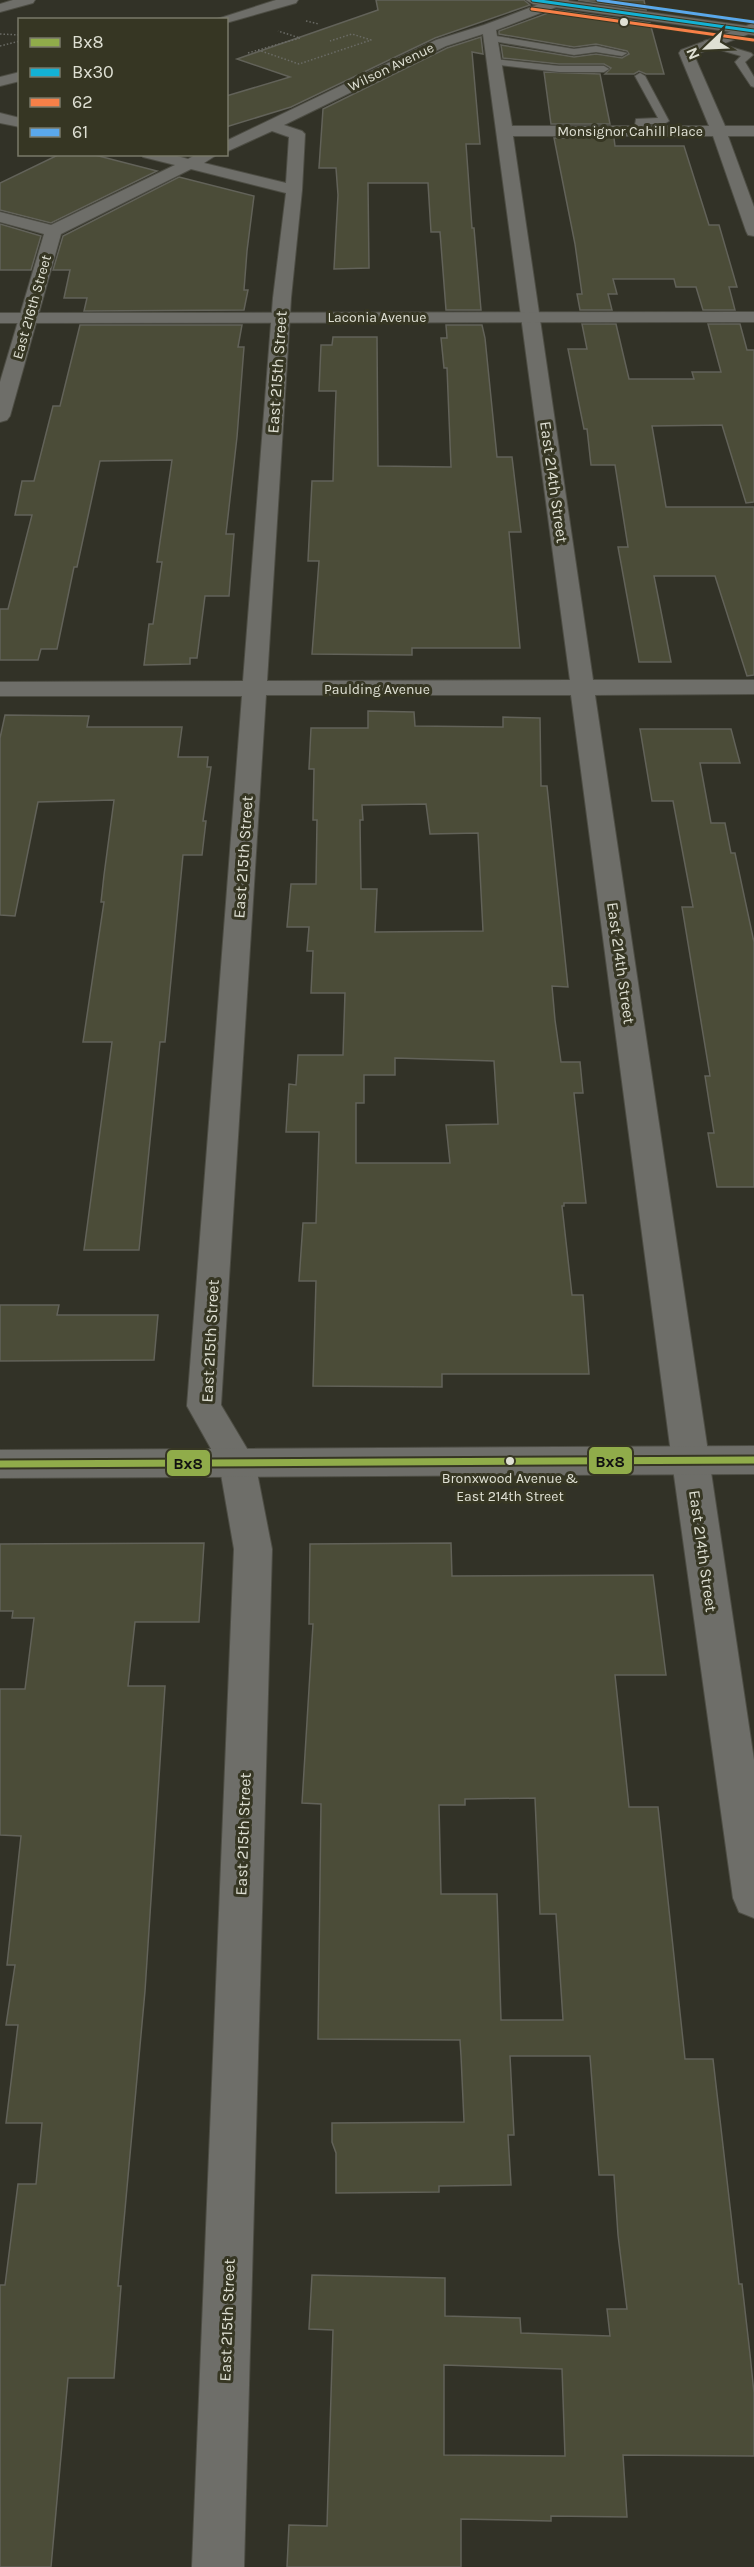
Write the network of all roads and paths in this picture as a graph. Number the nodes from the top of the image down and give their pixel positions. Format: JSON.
{"nodes":[{"id":1,"x":28,"y":0,"type":"edge"},
{"id":2,"x":291,"y":0,"type":"edge"},
{"id":3,"x":533,"y":0,"type":"edge"},
{"id":4,"x":556,"y":2,"type":"edge"},
{"id":5,"x":0,"y":8,"type":"edge"},
{"id":6,"x":228,"y":18,"type":"edge"},
{"id":7,"x":304,"y":20,"type":"dead end"},
{"id":8,"x":319,"y":24,"type":"dead end"},
{"id":9,"x":283,"y":26,"type":"dead end"},
{"id":10,"x":751,"y":29,"type":"edge"},
{"id":11,"x":489,"y":33,"type":"junction"},
{"id":12,"x":0,"y":34,"type":"edge"},
{"id":13,"x":18,"y":34,"type":"edge"},
{"id":14,"x":330,"y":41,"type":"dead end"},
{"id":15,"x":18,"y":42,"type":"edge"},
{"id":16,"x":707,"y":43,"type":"junction"},
{"id":17,"x":0,"y":46,"type":"edge"},
{"id":18,"x":258,"y":50,"type":"junction"},
{"id":19,"x":248,"y":53,"type":"dead end"},
{"id":20,"x":622,"y":53,"type":"dead end"},
{"id":21,"x":751,"y":55,"type":"edge"},
{"id":22,"x":494,"y":62,"type":"junction"},
{"id":23,"x":604,"y":69,"type":"dead end"},
{"id":24,"x":640,"y":76,"type":"dead end"},
{"id":25,"x":18,"y":77,"type":"edge"},
{"id":26,"x":0,"y":82,"type":"edge"},
{"id":27,"x":754,"y":84,"type":"edge"},
{"id":28,"x":0,"y":118,"type":"edge"},
{"id":29,"x":18,"y":122,"type":"edge"},
{"id":30,"x":272,"y":126,"type":"junction"},
{"id":31,"x":505,"y":131,"type":"junction"},
{"id":32,"x":639,"y":131,"type":"junction"},
{"id":33,"x":719,"y":131,"type":"junction"},
{"id":34,"x":754,"y":131,"type":"edge"},
{"id":35,"x":228,"y":146,"type":"edge"},
{"id":36,"x":157,"y":156,"type":"edge"},
{"id":37,"x":206,"y":156,"type":"edge"},
{"id":38,"x":188,"y":164,"type":"junction"},
{"id":39,"x":294,"y":190,"type":"junction"},
{"id":40,"x":0,"y":217,"type":"edge"},
{"id":41,"x":53,"y":231,"type":"junction"},
{"id":42,"x":754,"y":231,"type":"edge"},
{"id":43,"x":531,"y":317,"type":"junction"},
{"id":44,"x":754,"y":317,"type":"edge"},
{"id":45,"x":0,"y":318,"type":"edge"},
{"id":46,"x":28,"y":318,"type":"junction"},
{"id":47,"x":281,"y":318,"type":"junction"},
{"id":48,"x":0,"y":416,"type":"edge"},
{"id":49,"x":754,"y":687,"type":"edge"},
{"id":50,"x":583,"y":688,"type":"junction"},
{"id":51,"x":0,"y":689,"type":"edge"},
{"id":52,"x":253,"y":689,"type":"junction"},
{"id":53,"x":690,"y":1461,"type":"junction"},
{"id":54,"x":754,"y":1461,"type":"edge"},
{"id":55,"x":237,"y":1462,"type":"junction"},
{"id":56,"x":0,"y":1464,"type":"edge"},
{"id":57,"x":754,"y":1898,"type":"edge"},
{"id":58,"x":218,"y":2567,"type":"edge"}],
"edges":[{"from":1,"to":5,"type":"street"},
{"from":2,"to":6,"type":"street"},
{"from":3,"to":4,"type":"main road"},
{"from":4,"to":10,"type":"main road"},
{"from":4,"to":11,"type":"street","name":"Wilson Avenue"},
{"from":7,"to":8,"type":"path"},
{"from":9,"to":18,"type":"path"},
{"from":10,"to":16,"type":"street"},
{"from":11,"to":20,"type":"lane"},
{"from":11,"to":22,"type":"street","name":"East 214th Street"},
{"from":11,"to":30,"type":"street","name":"Wilson Avenue"},
{"from":12,"to":13,"type":"path"},
{"from":14,"to":18,"type":"path"},
{"from":15,"to":17,"type":"path"},
{"from":16,"to":21,"type":"lane"},
{"from":16,"to":33,"type":"street"},
{"from":18,"to":19,"type":"path"},
{"from":21,"to":27,"type":"lane"},
{"from":22,"to":23,"type":"lane"},
{"from":22,"to":31,"type":"street","name":"East 214th Street"},
{"from":24,"to":32,"type":"lane"},
{"from":25,"to":26,"type":"street"},
{"from":28,"to":29,"type":"street"},
{"from":30,"to":35,"type":"street","name":"Wilson Avenue"},
{"from":30,"to":39,"type":"street","name":"East 215th Street"},
{"from":31,"to":32,"type":"street","name":"Monsignor Cahill Place"},
{"from":31,"to":43,"type":"street","name":"East 214th Street"},
{"from":32,"to":33,"type":"street","name":"Monsignor Cahill Place"},
{"from":33,"to":34,"type":"street","name":"Monsignor Cahill Place"},
{"from":33,"to":42,"type":"street"},
{"from":36,"to":38,"type":"street"},
{"from":37,"to":38,"type":"street"},
{"from":38,"to":39,"type":"street"},
{"from":38,"to":41,"type":"street"},
{"from":39,"to":47,"type":"street","name":"East 215th Street"},
{"from":40,"to":41,"type":"street"},
{"from":41,"to":46,"type":"street","name":"East 216th Street"},
{"from":43,"to":44,"type":"street","name":"Laconia Avenue"},
{"from":43,"to":47,"type":"street","name":"Laconia Avenue"},
{"from":43,"to":50,"type":"street","name":"East 214th Street"},
{"from":45,"to":46,"type":"street","name":"Laconia Avenue"},
{"from":46,"to":47,"type":"street","name":"Laconia Avenue"},
{"from":46,"to":48,"type":"street","name":"East 216th Street"},
{"from":47,"to":52,"type":"street","name":"East 215th Street"},
{"from":49,"to":50,"type":"street","name":"Paulding Avenue"},
{"from":50,"to":52,"type":"street","name":"Paulding Avenue"},
{"from":50,"to":53,"type":"street","name":"East 214th Street"},
{"from":51,"to":52,"type":"street","name":"Paulding Avenue"},
{"from":52,"to":55,"type":"street","name":"East 215th Street"},
{"from":53,"to":54,"type":"street"},
{"from":53,"to":55,"type":"street"},
{"from":53,"to":57,"type":"street","name":"East 214th Street"},
{"from":55,"to":56,"type":"street"},
{"from":55,"to":58,"type":"street","name":"East 215th Street"}]}
